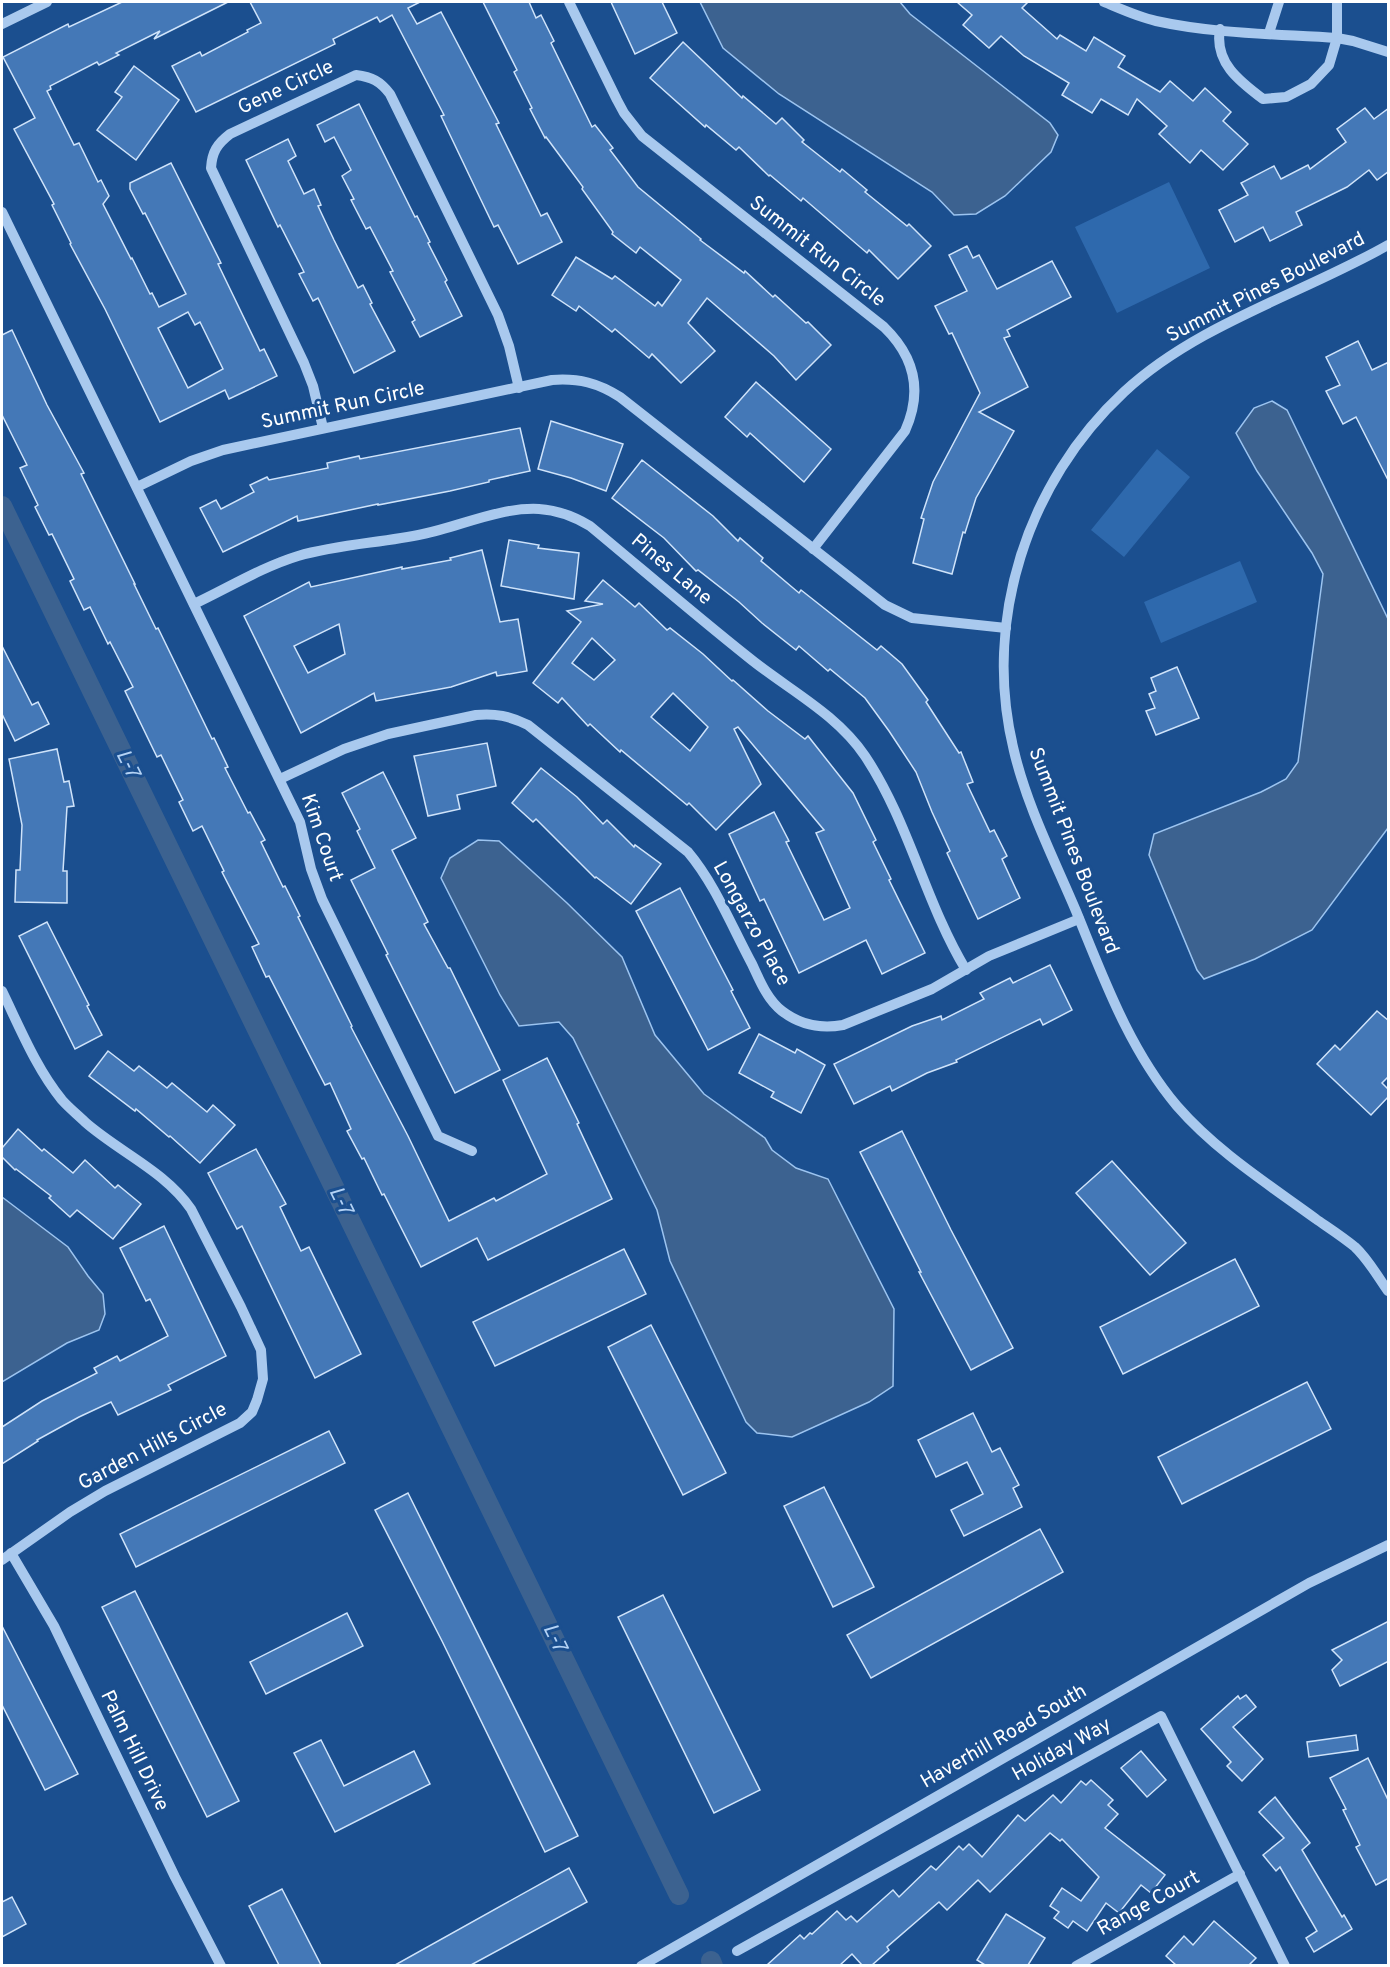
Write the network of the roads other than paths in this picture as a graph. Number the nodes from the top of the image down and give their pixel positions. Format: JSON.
{"nodes":[{"id":1,"x":47,"y":2,"type":"edge"},
{"id":2,"x":569,"y":2,"type":"edge"},
{"id":3,"x":1104,"y":2,"type":"edge"},
{"id":4,"x":1279,"y":2,"type":"edge"},
{"id":5,"x":1337,"y":2,"type":"edge"},
{"id":6,"x":2,"y":24,"type":"edge"},
{"id":7,"x":1220,"y":29,"type":"junction"},
{"id":8,"x":1269,"y":33,"type":"junction"},
{"id":9,"x":1337,"y":38,"type":"junction"},
{"id":10,"x":1389,"y":52,"type":"edge"},
{"id":11,"x":2,"y":212,"type":"edge"},
{"id":12,"x":1389,"y":246,"type":"edge"},
{"id":13,"x":519,"y":388,"type":"junction"},
{"id":14,"x":323,"y":428,"type":"junction"},
{"id":15,"x":137,"y":487,"type":"junction"},
{"id":16,"x":813,"y":549,"type":"junction"},
{"id":17,"x":194,"y":604,"type":"junction"},
{"id":18,"x":1006,"y":628,"type":"junction"},
{"id":19,"x":280,"y":779,"type":"junction"},
{"id":20,"x":1079,"y":919,"type":"junction"},
{"id":21,"x":966,"y":970,"type":"junction"},
{"id":22,"x":2,"y":992,"type":"edge"},
{"id":23,"x":472,"y":1151,"type":"dead end"},
{"id":24,"x":1389,"y":1291,"type":"edge"},
{"id":25,"x":1389,"y":1545,"type":"edge"},
{"id":26,"x":6,"y":1556,"type":"edge"},
{"id":27,"x":1240,"y":1874,"type":"junction"},
{"id":28,"x":737,"y":1951,"type":"dead end"},
{"id":29,"x":221,"y":1965,"type":"edge"},
{"id":30,"x":642,"y":1965,"type":"edge"},
{"id":31,"x":1077,"y":1965,"type":"edge"},
{"id":32,"x":1285,"y":1965,"type":"edge"}],
"edges":[{"from":1,"to":6,"type":"street"},
{"from":2,"to":16,"type":"street","name":"Summit Run Circle"},
{"from":3,"to":7,"type":"street"},
{"from":4,"to":8,"type":"street"},
{"from":5,"to":9,"type":"street"},
{"from":7,"to":8,"type":"street"},
{"from":7,"to":9,"type":"street"},
{"from":8,"to":9,"type":"street"},
{"from":9,"to":10,"type":"street"},
{"from":11,"to":15,"type":"street"},
{"from":12,"to":18,"type":"street","name":"Summit Pines Boulevard"},
{"from":13,"to":14,"type":"street","name":"Summit Run Circle"},
{"from":13,"to":14,"type":"street","name":"Gene Circle"},
{"from":13,"to":16,"type":"street","name":"Summit Run Circle"},
{"from":14,"to":15,"type":"street","name":"Summit Run Circle"},
{"from":15,"to":17,"type":"street","name":"Kim Court"},
{"from":16,"to":18,"type":"street","name":"Summit Run Circle"},
{"from":17,"to":19,"type":"street","name":"Kim Court"},
{"from":17,"to":21,"type":"street","name":"Pines Lane"},
{"from":18,"to":20,"type":"street","name":"Summit Pines Boulevard"},
{"from":19,"to":21,"type":"street","name":"Longarzo Place"},
{"from":19,"to":23,"type":"street","name":"Kim Court"},
{"from":20,"to":21,"type":"street","name":"Longarzo Place"},
{"from":20,"to":24,"type":"street","name":"Summit Pines Boulevard"},
{"from":22,"to":26,"type":"street","name":"Garden Hills Circle"},
{"from":25,"to":30,"type":"street","name":"Haverhill Road South"},
{"from":26,"to":29,"type":"street","name":"Palm Hill Drive"},
{"from":27,"to":28,"type":"street","name":"Holiday Way"},
{"from":27,"to":31,"type":"street","name":"Range Court"},
{"from":27,"to":32,"type":"street","name":"Holiday Way"}]}
